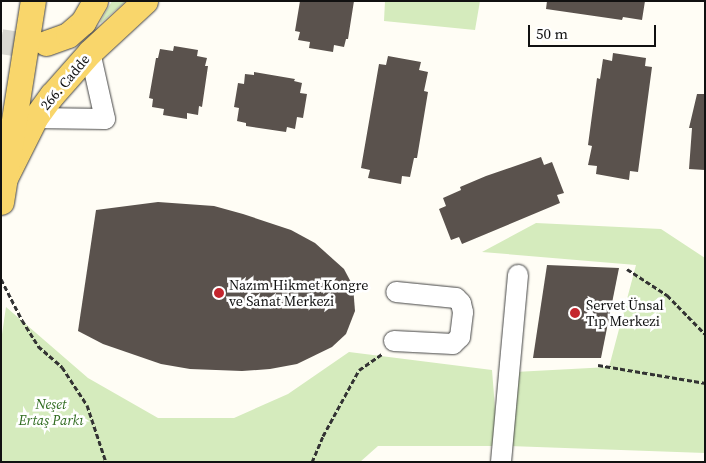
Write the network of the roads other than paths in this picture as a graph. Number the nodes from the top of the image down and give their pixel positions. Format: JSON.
{"nodes":[{"id":1,"x":33,"y":1,"type":"edge"},
{"id":2,"x":95,"y":1,"type":"edge"},
{"id":3,"x":145,"y":1,"type":"edge"},
{"id":4,"x":46,"y":43,"type":"tunnel mouth"},
{"id":5,"x":90,"y":52,"type":"junction"},
{"id":6,"x":35,"y":118,"type":"junction"},
{"id":7,"x":3,"y":190,"type":"edge"},
{"id":8,"x":518,"y":275,"type":"dead end"},
{"id":9,"x":396,"y":292,"type":"dead end"},
{"id":10,"x":391,"y":346,"type":"road end"},
{"id":11,"x":501,"y":462,"type":"edge"}],
"edges":[{"from":1,"to":7,"type":"main road"},
{"from":2,"to":4,"type":"main road"},
{"from":3,"to":5,"type":"main road","name":"266. Cadde"},
{"from":5,"to":6,"type":"main road","name":"266. Cadde"},
{"from":5,"to":6,"type":"lane"},
{"from":6,"to":7,"type":"main road","name":"266. Cadde"},
{"from":8,"to":11,"type":"lane"},
{"from":9,"to":10,"type":"lane"}]}
